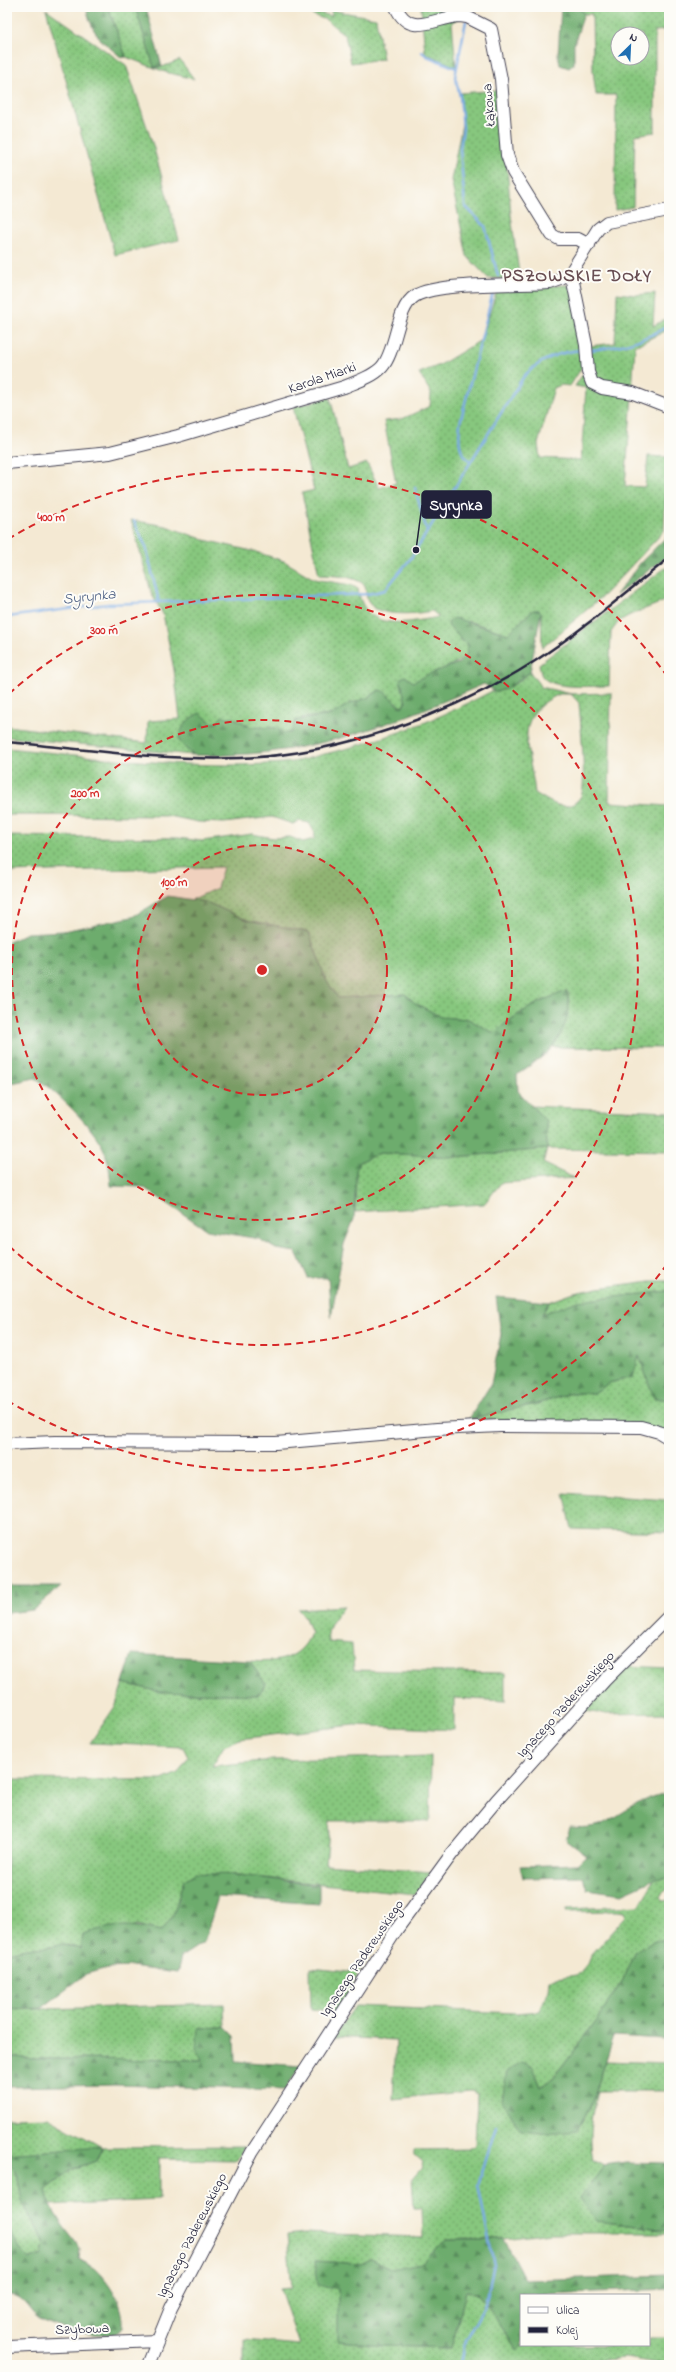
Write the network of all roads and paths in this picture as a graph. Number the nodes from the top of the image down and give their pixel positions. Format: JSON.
{"nodes":[{"id":1,"x":396,"y":7,"type":"edge"},
{"id":2,"x":669,"y":210,"type":"edge"},
{"id":3,"x":589,"y":245,"type":"junction"},
{"id":4,"x":571,"y":272,"type":"junction"},
{"id":5,"x":669,"y":407,"type":"edge"},
{"id":6,"x":7,"y":463,"type":"edge"},
{"id":7,"x":669,"y":1438,"type":"edge"},
{"id":8,"x":7,"y":1444,"type":"edge"},
{"id":9,"x":669,"y":1616,"type":"edge"},
{"id":10,"x":157,"y":2341,"type":"junction"},
{"id":11,"x":7,"y":2347,"type":"edge"},
{"id":12,"x":148,"y":2365,"type":"edge"}],
"edges":[{"from":1,"to":3,"type":"street","name":"Łąkowa"},
{"from":2,"to":3,"type":"street","name":"Karola Miarki"},
{"from":3,"to":4,"type":"street","name":"Karola Miarki"},
{"from":4,"to":5,"type":"street"},
{"from":4,"to":6,"type":"street","name":"Karola Miarki"},
{"from":7,"to":8,"type":"street"},
{"from":9,"to":10,"type":"street","name":"Ignacego Paderewskiego"},
{"from":10,"to":11,"type":"street","name":"Szybowa"},
{"from":10,"to":12,"type":"street","name":"Ignacego Paderewskiego"}]}
